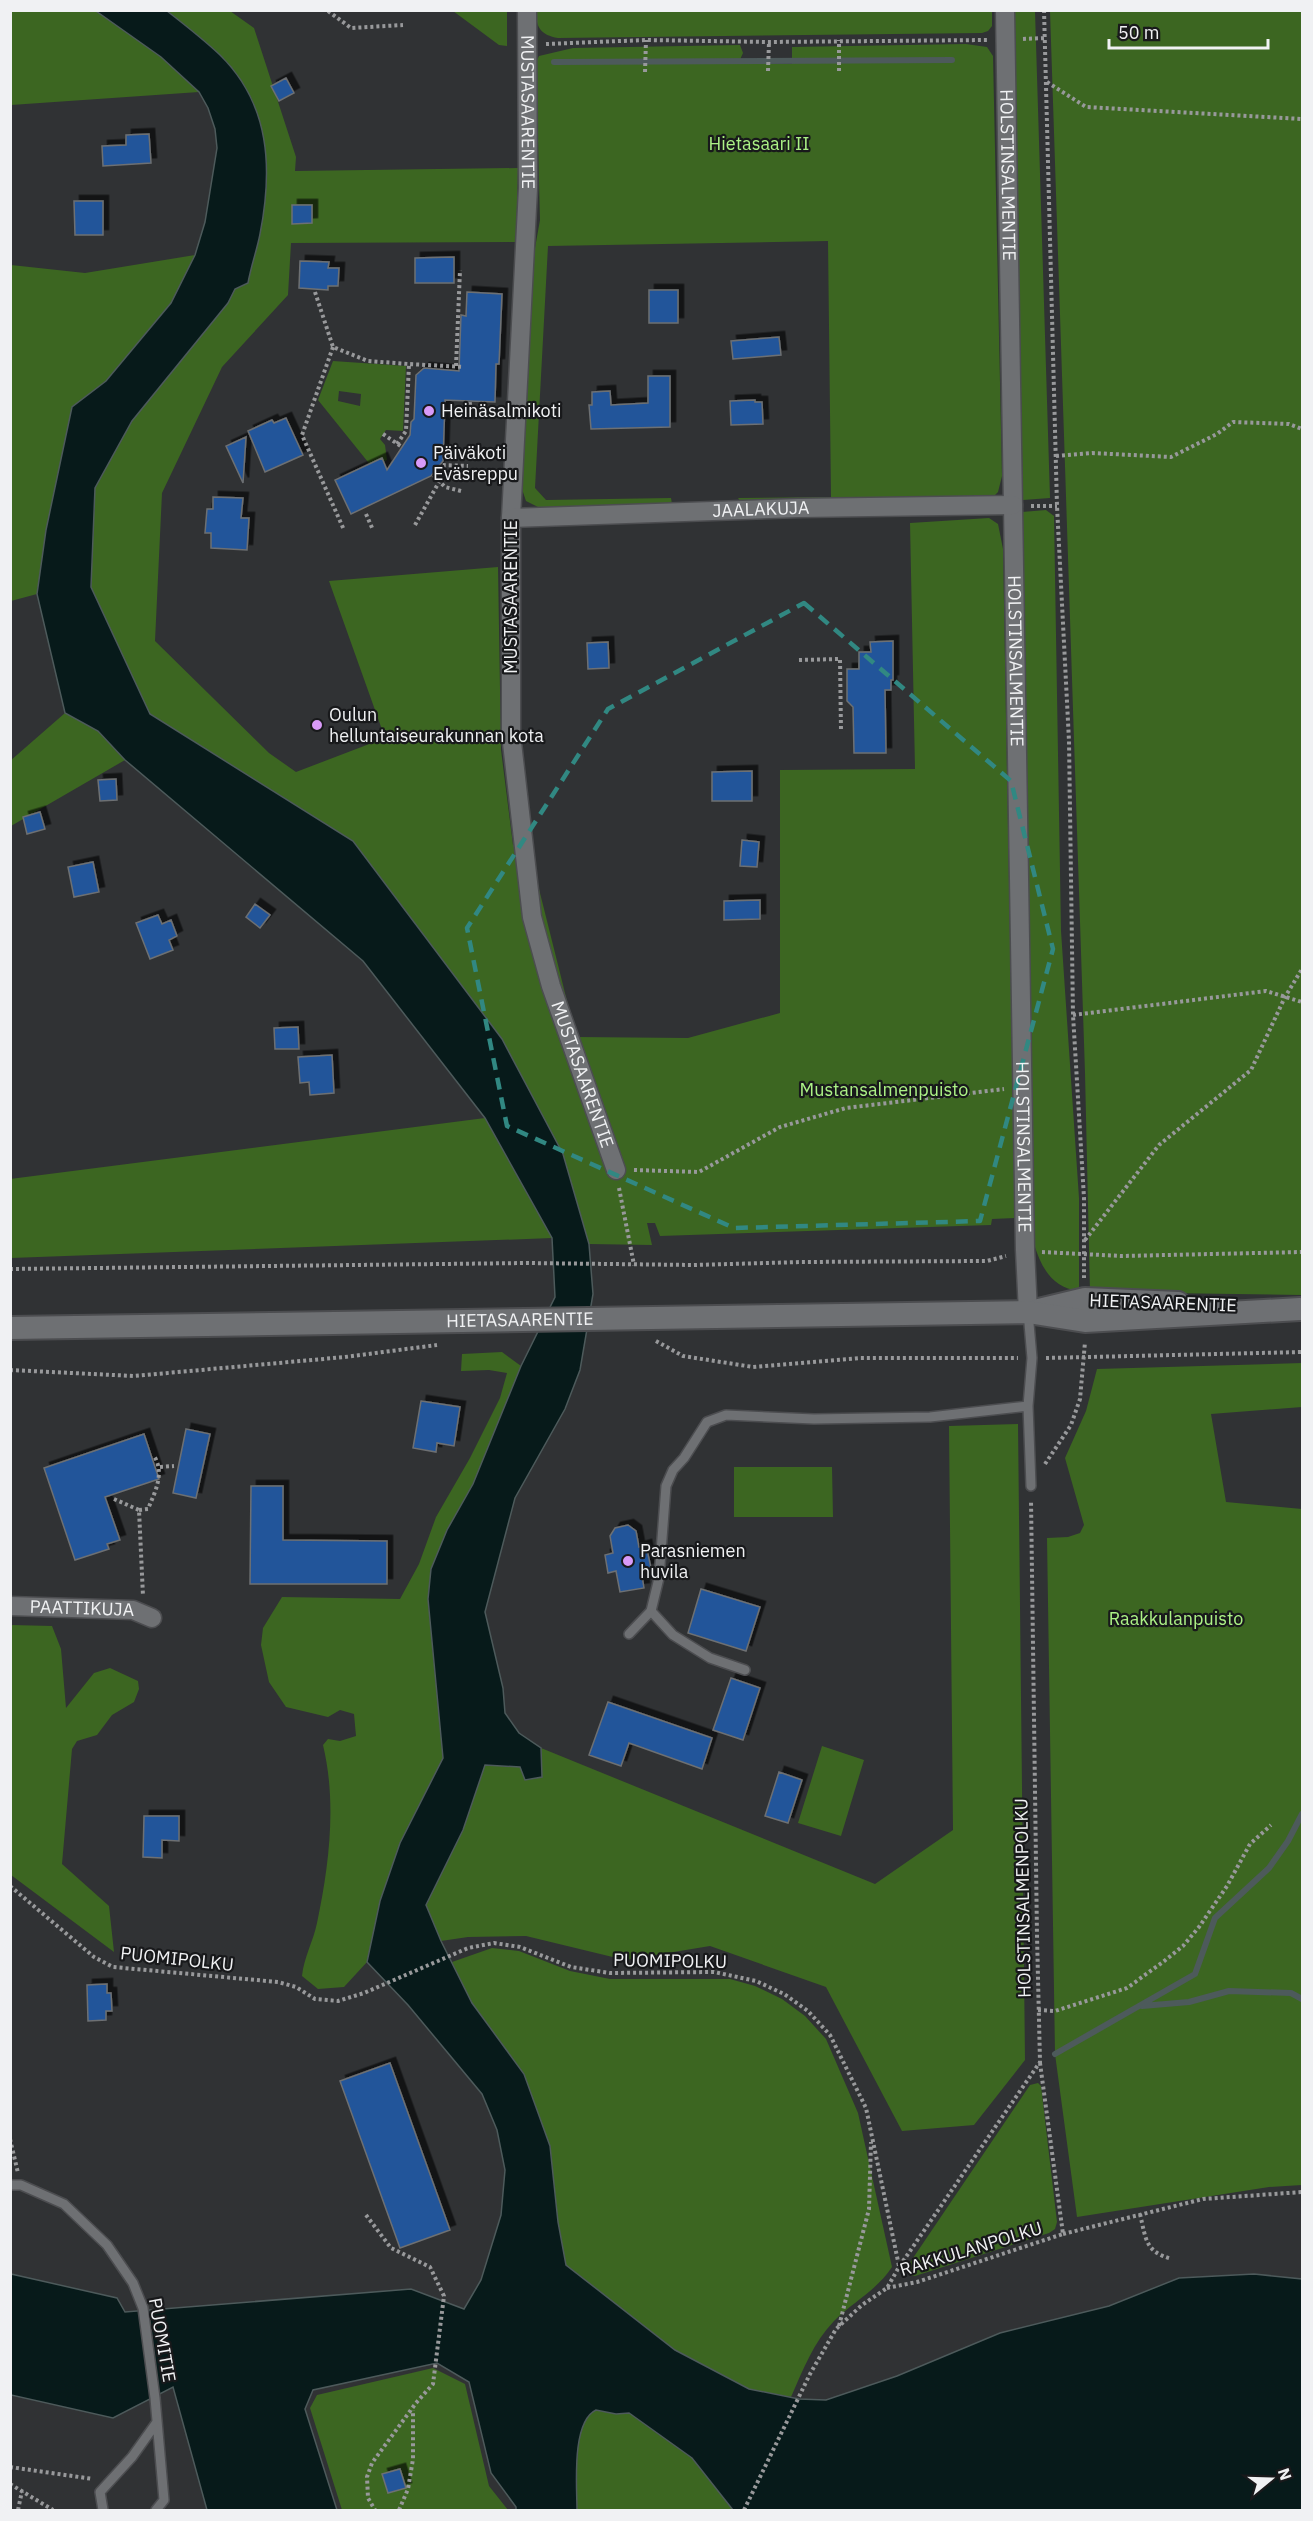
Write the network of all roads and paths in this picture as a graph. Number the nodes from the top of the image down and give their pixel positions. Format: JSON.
{"nodes":[{"id":1,"x":527,"y":10,"type":"edge"},
{"id":2,"x":1005,"y":10,"type":"edge"},
{"id":3,"x":1044,"y":10,"type":"edge"},
{"id":4,"x":328,"y":11,"type":"edge"},
{"id":5,"x":403,"y":25,"type":"dead end"},
{"id":6,"x":646,"y":40,"type":"junction"},
{"id":7,"x":839,"y":40,"type":"junction"},
{"id":8,"x":1006,"y":40,"type":"junction"},
{"id":9,"x":769,"y":42,"type":"junction"},
{"id":10,"x":527,"y":45,"type":"junction"},
{"id":11,"x":768,"y":71,"type":"dead end"},
{"id":12,"x":839,"y":71,"type":"dead end"},
{"id":13,"x":645,"y":72,"type":"dead end"},
{"id":14,"x":1046,"y":81,"type":"junction"},
{"id":15,"x":1302,"y":119,"type":"edge"},
{"id":16,"x":460,"y":270,"type":"dead end"},
{"id":17,"x":315,"y":292,"type":"dead end"},
{"id":18,"x":333,"y":347,"type":"junction"},
{"id":19,"x":409,"y":364,"type":"junction"},
{"id":20,"x":456,"y":366,"type":"junction"},
{"id":21,"x":464,"y":367,"type":"dead end"},
{"id":22,"x":470,"y":401,"type":"dead end"},
{"id":23,"x":469,"y":417,"type":"dead end"},
{"id":24,"x":1302,"y":429,"type":"edge"},
{"id":25,"x":383,"y":434,"type":"dead end"},
{"id":26,"x":397,"y":444,"type":"junction"},
{"id":27,"x":402,"y":447,"type":"dead end"},
{"id":28,"x":1056,"y":456,"type":"junction"},
{"id":29,"x":468,"y":466,"type":"dead end"},
{"id":30,"x":439,"y":482,"type":"junction"},
{"id":31,"x":461,"y":491,"type":"dead end"},
{"id":32,"x":1013,"y":505,"type":"junction"},
{"id":33,"x":1057,"y":506,"type":"junction"},
{"id":34,"x":366,"y":514,"type":"dead end"},
{"id":35,"x":511,"y":518,"type":"junction"},
{"id":36,"x":415,"y":525,"type":"dead end"},
{"id":37,"x":344,"y":530,"type":"dead end"},
{"id":38,"x":373,"y":530,"type":"dead end"},
{"id":39,"x":799,"y":660,"type":"dead end"},
{"id":40,"x":841,"y":730,"type":"dead end"},
{"id":41,"x":1302,"y":969,"type":"edge"},
{"id":42,"x":1285,"y":997,"type":"junction"},
{"id":43,"x":1302,"y":1002,"type":"edge"},
{"id":44,"x":1073,"y":1015,"type":"junction"},
{"id":45,"x":1023,"y":1087,"type":"junction"},
{"id":46,"x":615,"y":1170,"type":"junction"},
{"id":47,"x":1084,"y":1241,"type":"junction"},
{"id":48,"x":1025,"y":1250,"type":"junction"},
{"id":49,"x":1302,"y":1252,"type":"edge"},
{"id":50,"x":1084,"y":1254,"type":"junction"},
{"id":51,"x":634,"y":1265,"type":"junction"},
{"id":52,"x":10,"y":1269,"type":"edge"},
{"id":53,"x":1301,"y":1309,"type":"edge"},
{"id":54,"x":1028,"y":1312,"type":"junction"},
{"id":55,"x":10,"y":1328,"type":"edge"},
{"id":56,"x":648,"y":1336,"type":"dead end"},
{"id":57,"x":438,"y":1345,"type":"dead end"},
{"id":58,"x":1302,"y":1352,"type":"edge"},
{"id":59,"x":1084,"y":1357,"type":"junction"},
{"id":60,"x":1032,"y":1358,"type":"junction"},
{"id":61,"x":10,"y":1370,"type":"edge"},
{"id":62,"x":1028,"y":1406,"type":"junction"},
{"id":63,"x":154,"y":1456,"type":"dead end"},
{"id":64,"x":174,"y":1466,"type":"dead end"},
{"id":65,"x":160,"y":1467,"type":"junction"},
{"id":66,"x":1031,"y":1485,"type":"junction"},
{"id":67,"x":114,"y":1498,"type":"dead end"},
{"id":68,"x":140,"y":1510,"type":"junction"},
{"id":69,"x":10,"y":1606,"type":"edge"},
{"id":70,"x":651,"y":1611,"type":"junction"},
{"id":71,"x":148,"y":1616,"type":"joint"},
{"id":72,"x":628,"y":1634,"type":"dead end"},
{"id":73,"x":745,"y":1670,"type":"dead end"},
{"id":74,"x":1271,"y":1825,"type":"dead end"},
{"id":75,"x":10,"y":1886,"type":"edge"},
{"id":76,"x":1038,"y":2010,"type":"junction"},
{"id":77,"x":1040,"y":2062,"type":"junction"},
{"id":78,"x":871,"y":2134,"type":"junction"},
{"id":79,"x":10,"y":2139,"type":"edge"},
{"id":80,"x":21,"y":2185,"type":"junction"},
{"id":81,"x":10,"y":2186,"type":"edge"},
{"id":82,"x":1302,"y":2192,"type":"edge"},
{"id":83,"x":1140,"y":2214,"type":"junction"},
{"id":84,"x":366,"y":2215,"type":"dead end"},
{"id":85,"x":1063,"y":2234,"type":"junction"},
{"id":86,"x":1172,"y":2259,"type":"dead end"},
{"id":87,"x":899,"y":2267,"type":"junction"},
{"id":88,"x":887,"y":2288,"type":"junction"},
{"id":89,"x":839,"y":2327,"type":"junction"},
{"id":90,"x":413,"y":2409,"type":"junction"},
{"id":91,"x":158,"y":2422,"type":"junction"},
{"id":92,"x":10,"y":2468,"type":"edge"},
{"id":93,"x":109,"y":2482,"type":"junction"},
{"id":94,"x":10,"y":2484,"type":"edge"},
{"id":95,"x":22,"y":2491,"type":"junction"},
{"id":96,"x":18,"y":2511,"type":"edge"},
{"id":97,"x":53,"y":2511,"type":"edge"},
{"id":98,"x":103,"y":2511,"type":"edge"},
{"id":99,"x":156,"y":2511,"type":"edge"},
{"id":100,"x":375,"y":2511,"type":"edge"},
{"id":101,"x":399,"y":2511,"type":"edge"},
{"id":102,"x":744,"y":2511,"type":"edge"}],
"edges":[{"from":1,"to":10,"type":"street","name":"MUSTASAARENTIE"},
{"from":2,"to":8,"type":"street","name":"HOLSTINSALMENTIE"},
{"from":3,"to":14,"type":"path"},
{"from":4,"to":5,"type":"path"},
{"from":6,"to":9,"type":"path"},
{"from":6,"to":10,"type":"path"},
{"from":6,"to":13,"type":"path"},
{"from":7,"to":8,"type":"path"},
{"from":7,"to":9,"type":"path"},
{"from":7,"to":12,"type":"path"},
{"from":8,"to":32,"type":"street","name":"HOLSTINSALMENTIE"},
{"from":9,"to":11,"type":"path"},
{"from":10,"to":35,"type":"street","name":"MUSTASAARENTIE"},
{"from":14,"to":15,"type":"path"},
{"from":14,"to":28,"type":"path"},
{"from":16,"to":20,"type":"path"},
{"from":17,"to":18,"type":"path"},
{"from":18,"to":19,"type":"path"},
{"from":18,"to":37,"type":"path"},
{"from":19,"to":20,"type":"path"},
{"from":19,"to":26,"type":"path"},
{"from":20,"to":21,"type":"path"},
{"from":22,"to":23,"type":"path"},
{"from":24,"to":28,"type":"path"},
{"from":25,"to":26,"type":"path"},
{"from":26,"to":27,"type":"path"},
{"from":28,"to":33,"type":"path"},
{"from":29,"to":30,"type":"path"},
{"from":30,"to":31,"type":"path"},
{"from":30,"to":36,"type":"path"},
{"from":32,"to":33,"type":"path"},
{"from":32,"to":35,"type":"street","name":"JAALAKUJA"},
{"from":32,"to":45,"type":"street","name":"HOLSTINSALMENTIE"},
{"from":33,"to":44,"type":"path"},
{"from":34,"to":38,"type":"path"},
{"from":35,"to":46,"type":"street","name":"MUSTASAARENTIE"},
{"from":39,"to":40,"type":"path"},
{"from":41,"to":42,"type":"path"},
{"from":42,"to":43,"type":"path"},
{"from":42,"to":44,"type":"path"},
{"from":42,"to":47,"type":"path"},
{"from":44,"to":47,"type":"path"},
{"from":45,"to":46,"type":"path"},
{"from":45,"to":48,"type":"street","name":"HOLSTINSALMENTIE"},
{"from":46,"to":51,"type":"path"},
{"from":47,"to":50,"type":"path"},
{"from":48,"to":50,"type":"path"},
{"from":48,"to":51,"type":"path"},
{"from":48,"to":54,"type":"street","name":"HOLSTINSALMENTIE"},
{"from":49,"to":50,"type":"path"},
{"from":51,"to":52,"type":"path"},
{"from":53,"to":54,"type":"street","name":"HIETASAARENTIE"},
{"from":54,"to":55,"type":"street","name":"HIETASAARENTIE"},
{"from":54,"to":60,"type":"lane"},
{"from":56,"to":60,"type":"path"},
{"from":57,"to":61,"type":"path"},
{"from":58,"to":59,"type":"path"},
{"from":59,"to":60,"type":"path"},
{"from":59,"to":66,"type":"path"},
{"from":60,"to":62,"type":"lane"},
{"from":62,"to":66,"type":"lane"},
{"from":62,"to":70,"type":"lane"},
{"from":63,"to":65,"type":"path"},
{"from":64,"to":65,"type":"path"},
{"from":65,"to":68,"type":"path"},
{"from":66,"to":76,"type":"path","name":"HOLSTINSALMENPOLKU"},
{"from":67,"to":68,"type":"path"},
{"from":68,"to":71,"type":"path"},
{"from":69,"to":71,"type":"street","name":"PAATTIKUJA"},
{"from":70,"to":72,"type":"lane"},
{"from":70,"to":73,"type":"lane"},
{"from":74,"to":76,"type":"path"},
{"from":75,"to":78,"type":"path","name":"PUOMIPOLKU"},
{"from":76,"to":77,"type":"path","name":"HOLSTINSALMENPOLKU"},
{"from":77,"to":85,"type":"path","name":"RAKKULANPOLKU"},
{"from":77,"to":87,"type":"path"},
{"from":78,"to":87,"type":"path","name":"PUOMIPOLKU"},
{"from":78,"to":89,"type":"path"},
{"from":79,"to":80,"type":"path"},
{"from":80,"to":81,"type":"lane","name":"PUOMITIE"},
{"from":80,"to":91,"type":"lane","name":"PUOMITIE"},
{"from":82,"to":83,"type":"path","name":"RAKKULANPOLKU"},
{"from":83,"to":85,"type":"path","name":"RAKKULANPOLKU"},
{"from":83,"to":86,"type":"path"},
{"from":84,"to":90,"type":"path"},
{"from":85,"to":88,"type":"path","name":"RAKKULANPOLKU"},
{"from":87,"to":88,"type":"path"},
{"from":88,"to":89,"type":"path"},
{"from":89,"to":102,"type":"path"},
{"from":90,"to":100,"type":"path"},
{"from":90,"to":101,"type":"path"},
{"from":91,"to":93,"type":"lane"},
{"from":91,"to":99,"type":"lane","name":"PUOMITIE"},
{"from":92,"to":93,"type":"path"},
{"from":93,"to":98,"type":"lane"},
{"from":94,"to":95,"type":"path"},
{"from":95,"to":96,"type":"path"},
{"from":95,"to":97,"type":"path"}]}
